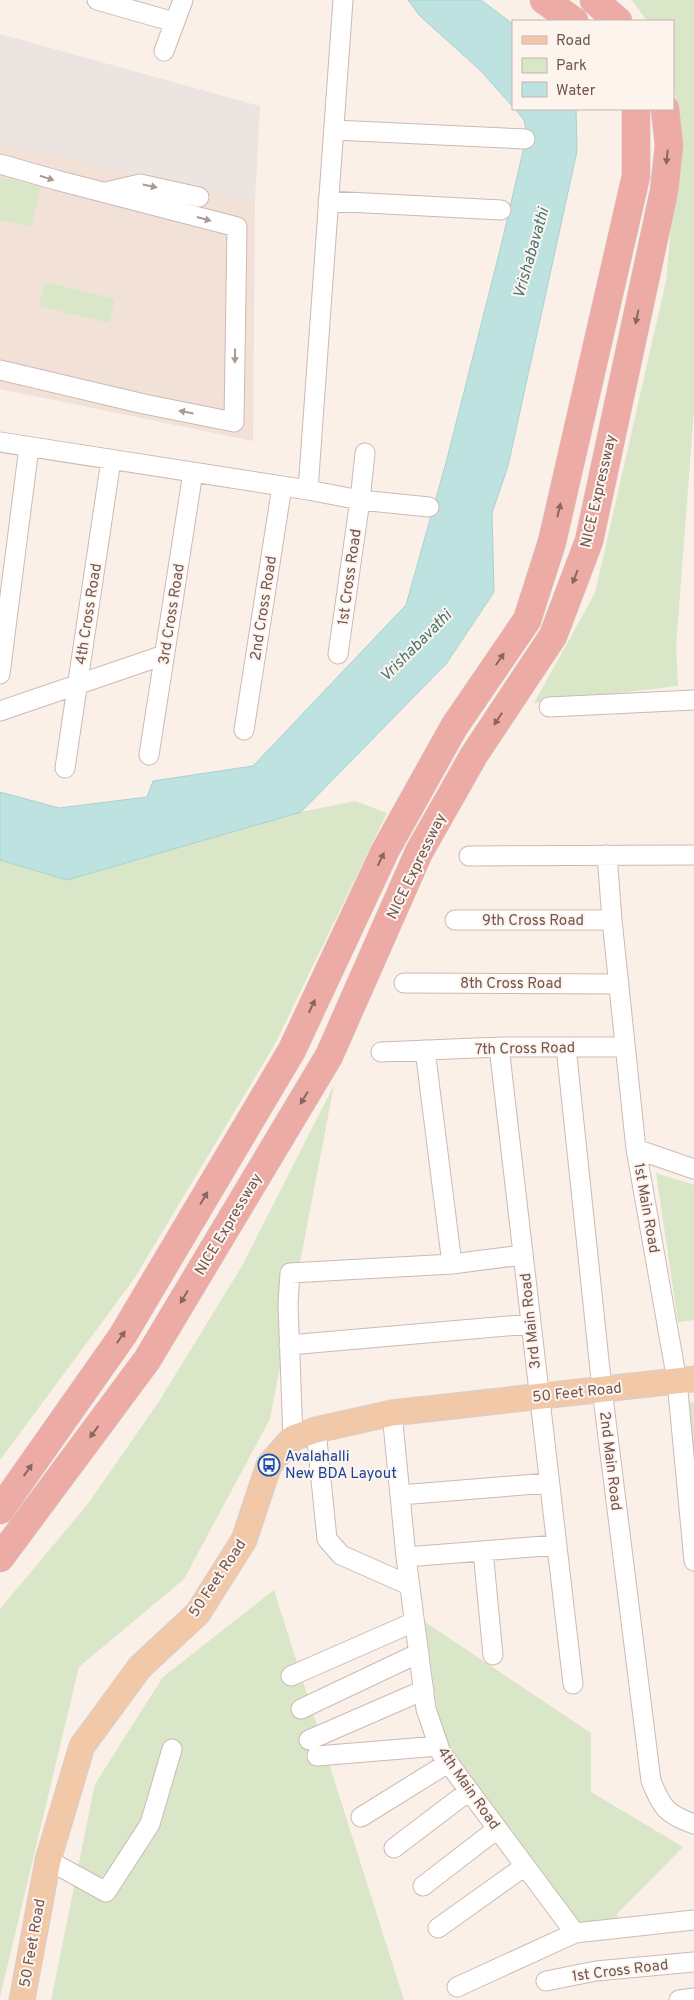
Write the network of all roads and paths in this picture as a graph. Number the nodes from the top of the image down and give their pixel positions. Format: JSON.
{"nodes":[{"id":1,"x":98,"y":0,"type":"edge"},
{"id":2,"x":183,"y":0,"type":"edge"},
{"id":3,"x":343,"y":0,"type":"edge"},
{"id":4,"x":544,"y":0,"type":"edge"},
{"id":5,"x":594,"y":0,"type":"edge"},
{"id":6,"x":573,"y":20,"type":"edge"},
{"id":7,"x":617,"y":20,"type":"edge"},
{"id":8,"x":174,"y":22,"type":"junction"},
{"id":9,"x":164,"y":51,"type":"dead end"},
{"id":10,"x":636,"y":110,"type":"edge"},
{"id":11,"x":665,"y":110,"type":"edge"},
{"id":12,"x":334,"y":130,"type":"junction"},
{"id":13,"x":525,"y":139,"type":"dead end"},
{"id":14,"x":0,"y":164,"type":"edge"},
{"id":15,"x":103,"y":192,"type":"junction"},
{"id":16,"x":199,"y":197,"type":"dead end"},
{"id":17,"x":328,"y":201,"type":"junction"},
{"id":18,"x":501,"y":210,"type":"dead end"},
{"id":19,"x":0,"y":370,"type":"edge"},
{"id":20,"x":34,"y":377,"type":"junction"},
{"id":21,"x":99,"y":404,"type":"dead end"},
{"id":22,"x":0,"y":442,"type":"edge"},
{"id":23,"x":29,"y":447,"type":"junction"},
{"id":24,"x":365,"y":453,"type":"dead end"},
{"id":25,"x":111,"y":460,"type":"junction"},
{"id":26,"x":193,"y":472,"type":"junction"},
{"id":27,"x":282,"y":486,"type":"junction"},
{"id":28,"x":308,"y":490,"type":"junction"},
{"id":29,"x":360,"y":500,"type":"junction"},
{"id":30,"x":429,"y":507,"type":"dead end"},
{"id":31,"x":338,"y":654,"type":"dead end"},
{"id":32,"x":164,"y":655,"type":"junction"},
{"id":33,"x":0,"y":674,"type":"edge"},
{"id":34,"x":77,"y":685,"type":"junction"},
{"id":35,"x":694,"y":700,"type":"edge"},
{"id":36,"x":549,"y":707,"type":"dead end"},
{"id":37,"x":0,"y":711,"type":"edge"},
{"id":38,"x":244,"y":730,"type":"dead end"},
{"id":39,"x":149,"y":755,"type":"dead end"},
{"id":40,"x":65,"y":768,"type":"dead end"},
{"id":41,"x":607,"y":855,"type":"junction"},
{"id":42,"x":694,"y":855,"type":"edge"},
{"id":43,"x":469,"y":856,"type":"dead end"},
{"id":44,"x":454,"y":920,"type":"dead end"},
{"id":45,"x":612,"y":920,"type":"junction"},
{"id":46,"x":404,"y":983,"type":"dead end"},
{"id":47,"x":619,"y":984,"type":"junction"},
{"id":48,"x":499,"y":1047,"type":"junction"},
{"id":49,"x":566,"y":1047,"type":"junction"},
{"id":50,"x":625,"y":1047,"type":"junction"},
{"id":51,"x":425,"y":1050,"type":"junction"},
{"id":52,"x":382,"y":1052,"type":"dead end"},
{"id":53,"x":636,"y":1149,"type":"junction"},
{"id":54,"x":694,"y":1169,"type":"edge"},
{"id":55,"x":522,"y":1254,"type":"junction"},
{"id":56,"x":452,"y":1264,"type":"junction"},
{"id":57,"x":530,"y":1324,"type":"junction"},
{"id":58,"x":289,"y":1345,"type":"junction"},
{"id":59,"x":686,"y":1380,"type":"edge"},
{"id":60,"x":602,"y":1389,"type":"junction"},
{"id":61,"x":538,"y":1396,"type":"junction"},
{"id":62,"x":392,"y":1412,"type":"junction"},
{"id":63,"x":316,"y":1430,"type":"junction"},
{"id":64,"x":293,"y":1438,"type":"junction"},
{"id":65,"x":549,"y":1483,"type":"junction"},
{"id":66,"x":400,"y":1495,"type":"junction"},
{"id":67,"x":0,"y":1510,"type":"edge"},
{"id":68,"x":557,"y":1544,"type":"junction"},
{"id":69,"x":483,"y":1551,"type":"junction"},
{"id":70,"x":406,"y":1557,"type":"junction"},
{"id":71,"x":0,"y":1558,"type":"edge"},
{"id":72,"x":694,"y":1561,"type":"edge"},
{"id":73,"x":409,"y":1585,"type":"junction"},
{"id":74,"x":414,"y":1622,"type":"junction"},
{"id":75,"x":418,"y":1653,"type":"junction"},
{"id":76,"x":493,"y":1655,"type":"dead end"},
{"id":77,"x":291,"y":1676,"type":"dead end"},
{"id":78,"x":573,"y":1684,"type":"dead end"},
{"id":79,"x":424,"y":1690,"type":"junction"},
{"id":80,"x":301,"y":1709,"type":"dead end"},
{"id":81,"x":438,"y":1746,"type":"junction"},
{"id":82,"x":172,"y":1749,"type":"dead end"},
{"id":83,"x":448,"y":1763,"type":"junction"},
{"id":84,"x":469,"y":1791,"type":"junction"},
{"id":85,"x":361,"y":1817,"type":"dead end"},
{"id":86,"x":694,"y":1824,"type":"edge"},
{"id":87,"x":497,"y":1829,"type":"junction"},
{"id":88,"x":394,"y":1848,"type":"dead end"},
{"id":89,"x":48,"y":1860,"type":"junction"},
{"id":90,"x":525,"y":1866,"type":"junction"},
{"id":91,"x":423,"y":1886,"type":"dead end"},
{"id":92,"x":694,"y":1920,"type":"edge"},
{"id":93,"x":438,"y":1928,"type":"dead end"},
{"id":94,"x":575,"y":1933,"type":"junction"},
{"id":95,"x":694,"y":1962,"type":"edge"},
{"id":96,"x":546,"y":1980,"type":"dead end"},
{"id":97,"x":457,"y":1986,"type":"dead end"},
{"id":98,"x":694,"y":1998,"type":"edge"},
{"id":99,"x":22,"y":2000,"type":"edge"},
{"id":100,"x":679,"y":2000,"type":"edge"}],
"edges":[{"from":1,"to":8,"type":"street"},
{"from":2,"to":8,"type":"street"},
{"from":3,"to":12,"type":"street"},
{"from":4,"to":6,"type":"highway"},
{"from":5,"to":7,"type":"highway"},
{"from":8,"to":9,"type":"street"},
{"from":67,"to":10,"type":"highway","name":"NICE Expressway","one_way":true},
{"from":11,"to":71,"type":"highway","name":"NICE Expressway","one_way":true},
{"from":12,"to":13,"type":"street"},
{"from":12,"to":17,"type":"street"},
{"from":14,"to":15,"type":"street","one_way":true},
{"from":15,"to":16,"type":"street","one_way":true},
{"from":15,"to":20,"type":"street","one_way":true},
{"from":17,"to":18,"type":"street"},
{"from":17,"to":28,"type":"street"},
{"from":19,"to":20,"type":"street"},
{"from":20,"to":21,"type":"street"},
{"from":22,"to":23,"type":"street"},
{"from":23,"to":25,"type":"street"},
{"from":23,"to":33,"type":"street"},
{"from":24,"to":29,"type":"street","name":"1st Cross Road"},
{"from":25,"to":26,"type":"street"},
{"from":25,"to":34,"type":"street","name":"4th Cross Road"},
{"from":26,"to":27,"type":"street"},
{"from":26,"to":32,"type":"street","name":"3rd Cross Road"},
{"from":27,"to":28,"type":"street"},
{"from":27,"to":38,"type":"street","name":"2nd Cross Road"},
{"from":28,"to":29,"type":"street"},
{"from":29,"to":30,"type":"street"},
{"from":29,"to":31,"type":"street","name":"1st Cross Road"},
{"from":32,"to":34,"type":"street"},
{"from":32,"to":39,"type":"street","name":"3rd Cross Road"},
{"from":34,"to":37,"type":"street"},
{"from":34,"to":40,"type":"street","name":"4th Cross Road"},
{"from":35,"to":36,"type":"street"},
{"from":41,"to":42,"type":"street"},
{"from":41,"to":43,"type":"street"},
{"from":41,"to":45,"type":"street","name":"1st Main Road"},
{"from":44,"to":45,"type":"street","name":"9th Cross Road"},
{"from":45,"to":47,"type":"street","name":"1st Main Road"},
{"from":46,"to":47,"type":"street","name":"8th Cross Road"},
{"from":47,"to":50,"type":"street","name":"1st Main Road"},
{"from":48,"to":49,"type":"street","name":"7th Cross Road"},
{"from":48,"to":51,"type":"street","name":"7th Cross Road"},
{"from":48,"to":55,"type":"street","name":"3rd Main Road"},
{"from":49,"to":50,"type":"street","name":"7th Cross Road"},
{"from":49,"to":60,"type":"street","name":"2nd Main Road"},
{"from":50,"to":53,"type":"street","name":"1st Main Road"},
{"from":51,"to":52,"type":"street","name":"7th Cross Road"},
{"from":51,"to":56,"type":"street"},
{"from":53,"to":54,"type":"street"},
{"from":53,"to":59,"type":"street","name":"1st Main Road"},
{"from":55,"to":56,"type":"street"},
{"from":55,"to":57,"type":"street","name":"3rd Main Road"},
{"from":56,"to":58,"type":"street"},
{"from":57,"to":58,"type":"street"},
{"from":57,"to":61,"type":"street","name":"3rd Main Road"},
{"from":58,"to":64,"type":"street"},
{"from":59,"to":60,"type":"main road","name":"50 Feet Road"},
{"from":59,"to":72,"type":"street","name":"1st Main Road"},
{"from":60,"to":61,"type":"main road","name":"50 Feet Road"},
{"from":60,"to":86,"type":"street","name":"2nd Main Road"},
{"from":61,"to":62,"type":"main road","name":"50 Feet Road"},
{"from":61,"to":65,"type":"street","name":"3rd Main Road"},
{"from":62,"to":63,"type":"main road","name":"50 Feet Road"},
{"from":62,"to":66,"type":"street","name":"4th Main Road"},
{"from":63,"to":64,"type":"main road","name":"50 Feet Road"},
{"from":63,"to":73,"type":"street"},
{"from":64,"to":89,"type":"main road","name":"50 Feet Road"},
{"from":65,"to":66,"type":"street"},
{"from":65,"to":68,"type":"street","name":"3rd Main Road"},
{"from":66,"to":70,"type":"street","name":"4th Main Road"},
{"from":68,"to":69,"type":"street"},
{"from":68,"to":78,"type":"street","name":"3rd Main Road"},
{"from":69,"to":70,"type":"street"},
{"from":69,"to":76,"type":"street"},
{"from":70,"to":73,"type":"street","name":"4th Main Road"},
{"from":73,"to":74,"type":"street","name":"4th Main Road"},
{"from":74,"to":75,"type":"street","name":"4th Main Road"},
{"from":74,"to":77,"type":"street"},
{"from":75,"to":79,"type":"street","name":"4th Main Road"},
{"from":75,"to":80,"type":"street"},
{"from":79,"to":81,"type":"street","name":"4th Main Road"},
{"from":79,"to":81,"type":"street"},
{"from":81,"to":83,"type":"street","name":"4th Main Road"},
{"from":82,"to":89,"type":"street"},
{"from":83,"to":84,"type":"street","name":"4th Main Road"},
{"from":83,"to":85,"type":"street"},
{"from":84,"to":87,"type":"street","name":"4th Main Road"},
{"from":84,"to":88,"type":"street"},
{"from":87,"to":90,"type":"street","name":"4th Main Road"},
{"from":87,"to":91,"type":"street"},
{"from":89,"to":99,"type":"main road","name":"50 Feet Road"},
{"from":90,"to":93,"type":"street"},
{"from":90,"to":94,"type":"street","name":"4th Main Road"},
{"from":92,"to":94,"type":"street"},
{"from":94,"to":97,"type":"street"},
{"from":95,"to":96,"type":"street","name":"1st Cross Road"},
{"from":98,"to":100,"type":"street"}]}
